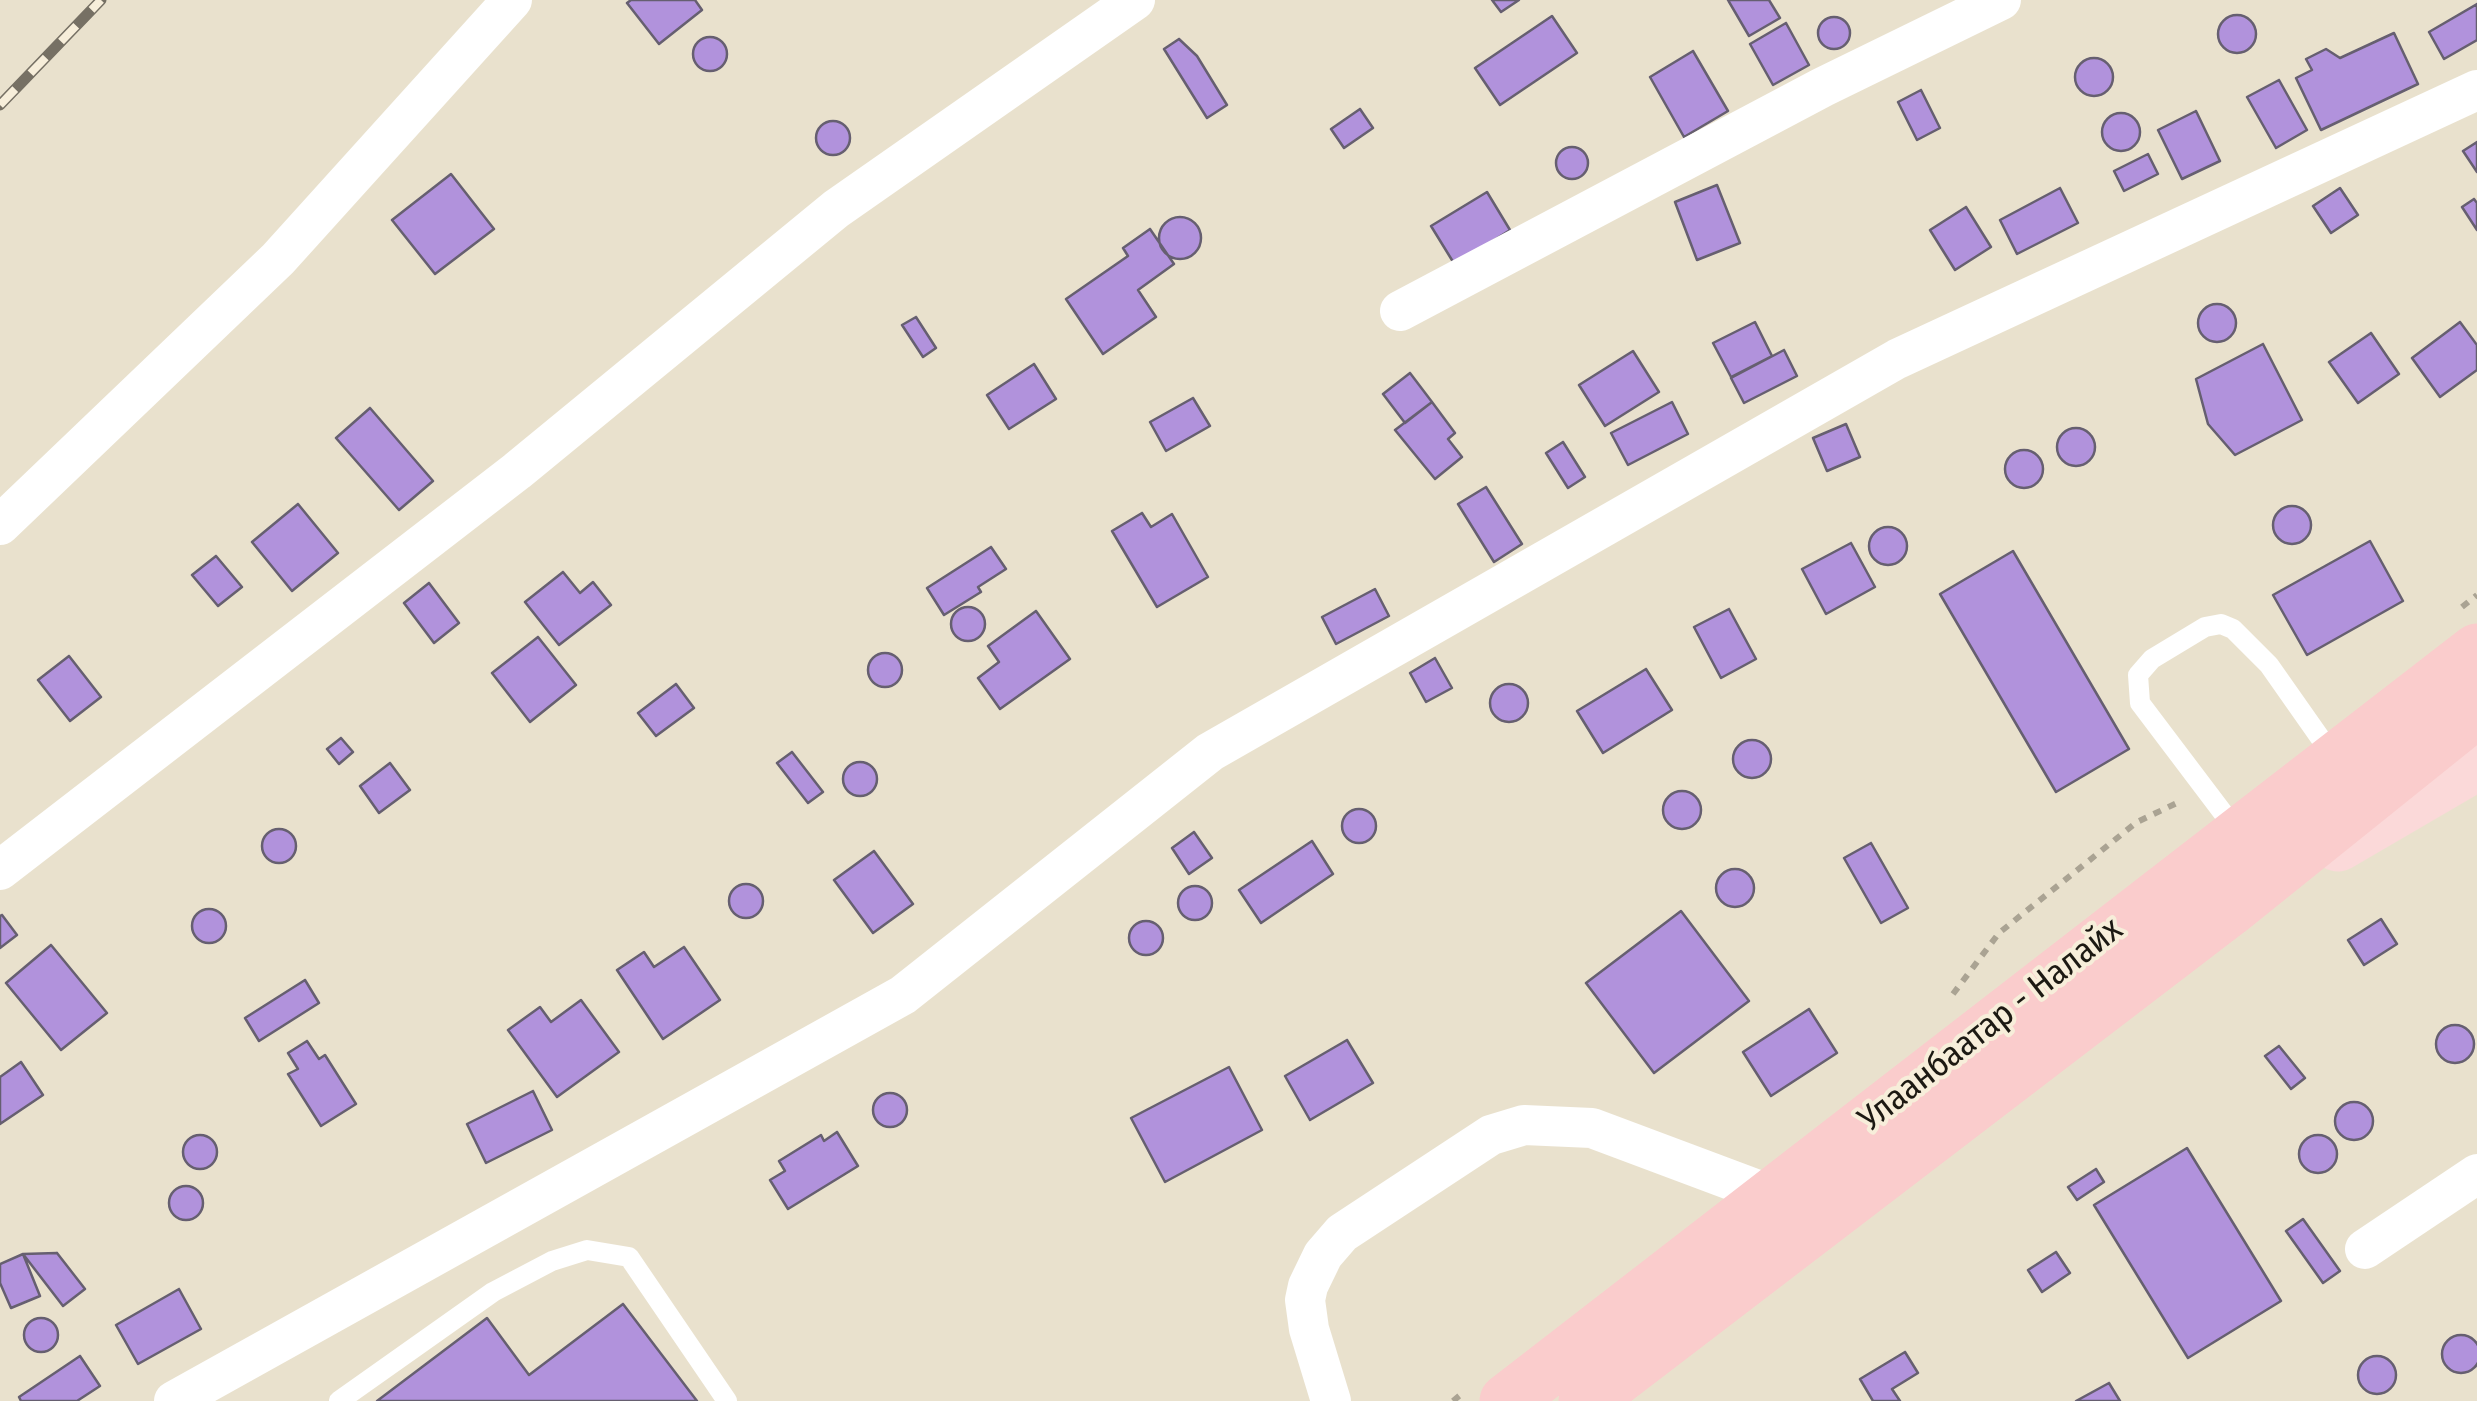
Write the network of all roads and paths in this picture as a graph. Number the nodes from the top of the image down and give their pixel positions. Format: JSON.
{"nodes":[{"id":1,"x":512,"y":0,"type":"edge"},
{"id":2,"x":1135,"y":0,"type":"edge"},
{"id":3,"x":2001,"y":0,"type":"edge"},
{"id":4,"x":2477,"y":90,"type":"edge"},
{"id":5,"x":1400,"y":311,"type":"dead end"},
{"id":6,"x":0,"y":525,"type":"edge"},
{"id":7,"x":2477,"y":652,"type":"edge"},
{"id":8,"x":2477,"y":710,"type":"edge"},
{"id":9,"x":2336,"y":761,"type":"junction"},
{"id":10,"x":2477,"y":763,"type":"edge"},
{"id":11,"x":2240,"y":834,"type":"junction"},
{"id":12,"x":0,"y":870,"type":"edge"},
{"id":13,"x":2228,"y":910,"type":"junction"},
{"id":14,"x":2477,"y":1174,"type":"edge"},
{"id":15,"x":1771,"y":1195,"type":"junction"},
{"id":16,"x":2365,"y":1248,"type":"dead end"},
{"id":17,"x":174,"y":1401,"type":"edge"},
{"id":18,"x":338,"y":1401,"type":"edge"},
{"id":19,"x":726,"y":1401,"type":"edge"},
{"id":20,"x":1332,"y":1401,"type":"edge"},
{"id":21,"x":1507,"y":1401,"type":"edge"},
{"id":22,"x":1586,"y":1401,"type":"edge"}],
"edges":[{"from":1,"to":6,"type":"street"},
{"from":2,"to":12,"type":"street"},
{"from":3,"to":5,"type":"street"},
{"from":4,"to":17,"type":"street"},
{"from":7,"to":9,"type":"highway","name":"Улаанбаатар - Налайх"},
{"from":8,"to":13,"type":"highway","name":"Улаанбаатар - Налайх"},
{"from":9,"to":11,"type":"highway","name":"Улаанбаатар - Налайх"},
{"from":9,"to":11,"type":"lane"},
{"from":10,"to":13,"type":"main road"},
{"from":11,"to":15,"type":"highway","name":"Улаанбаатар - Налайх"},
{"from":13,"to":22,"type":"highway","name":"Улаанбаатар - Налайх"},
{"from":14,"to":16,"type":"street"},
{"from":15,"to":20,"type":"street"},
{"from":15,"to":21,"type":"highway","name":"Улаанбаатар - Налайх"},
{"from":18,"to":19,"type":"lane"}]}
